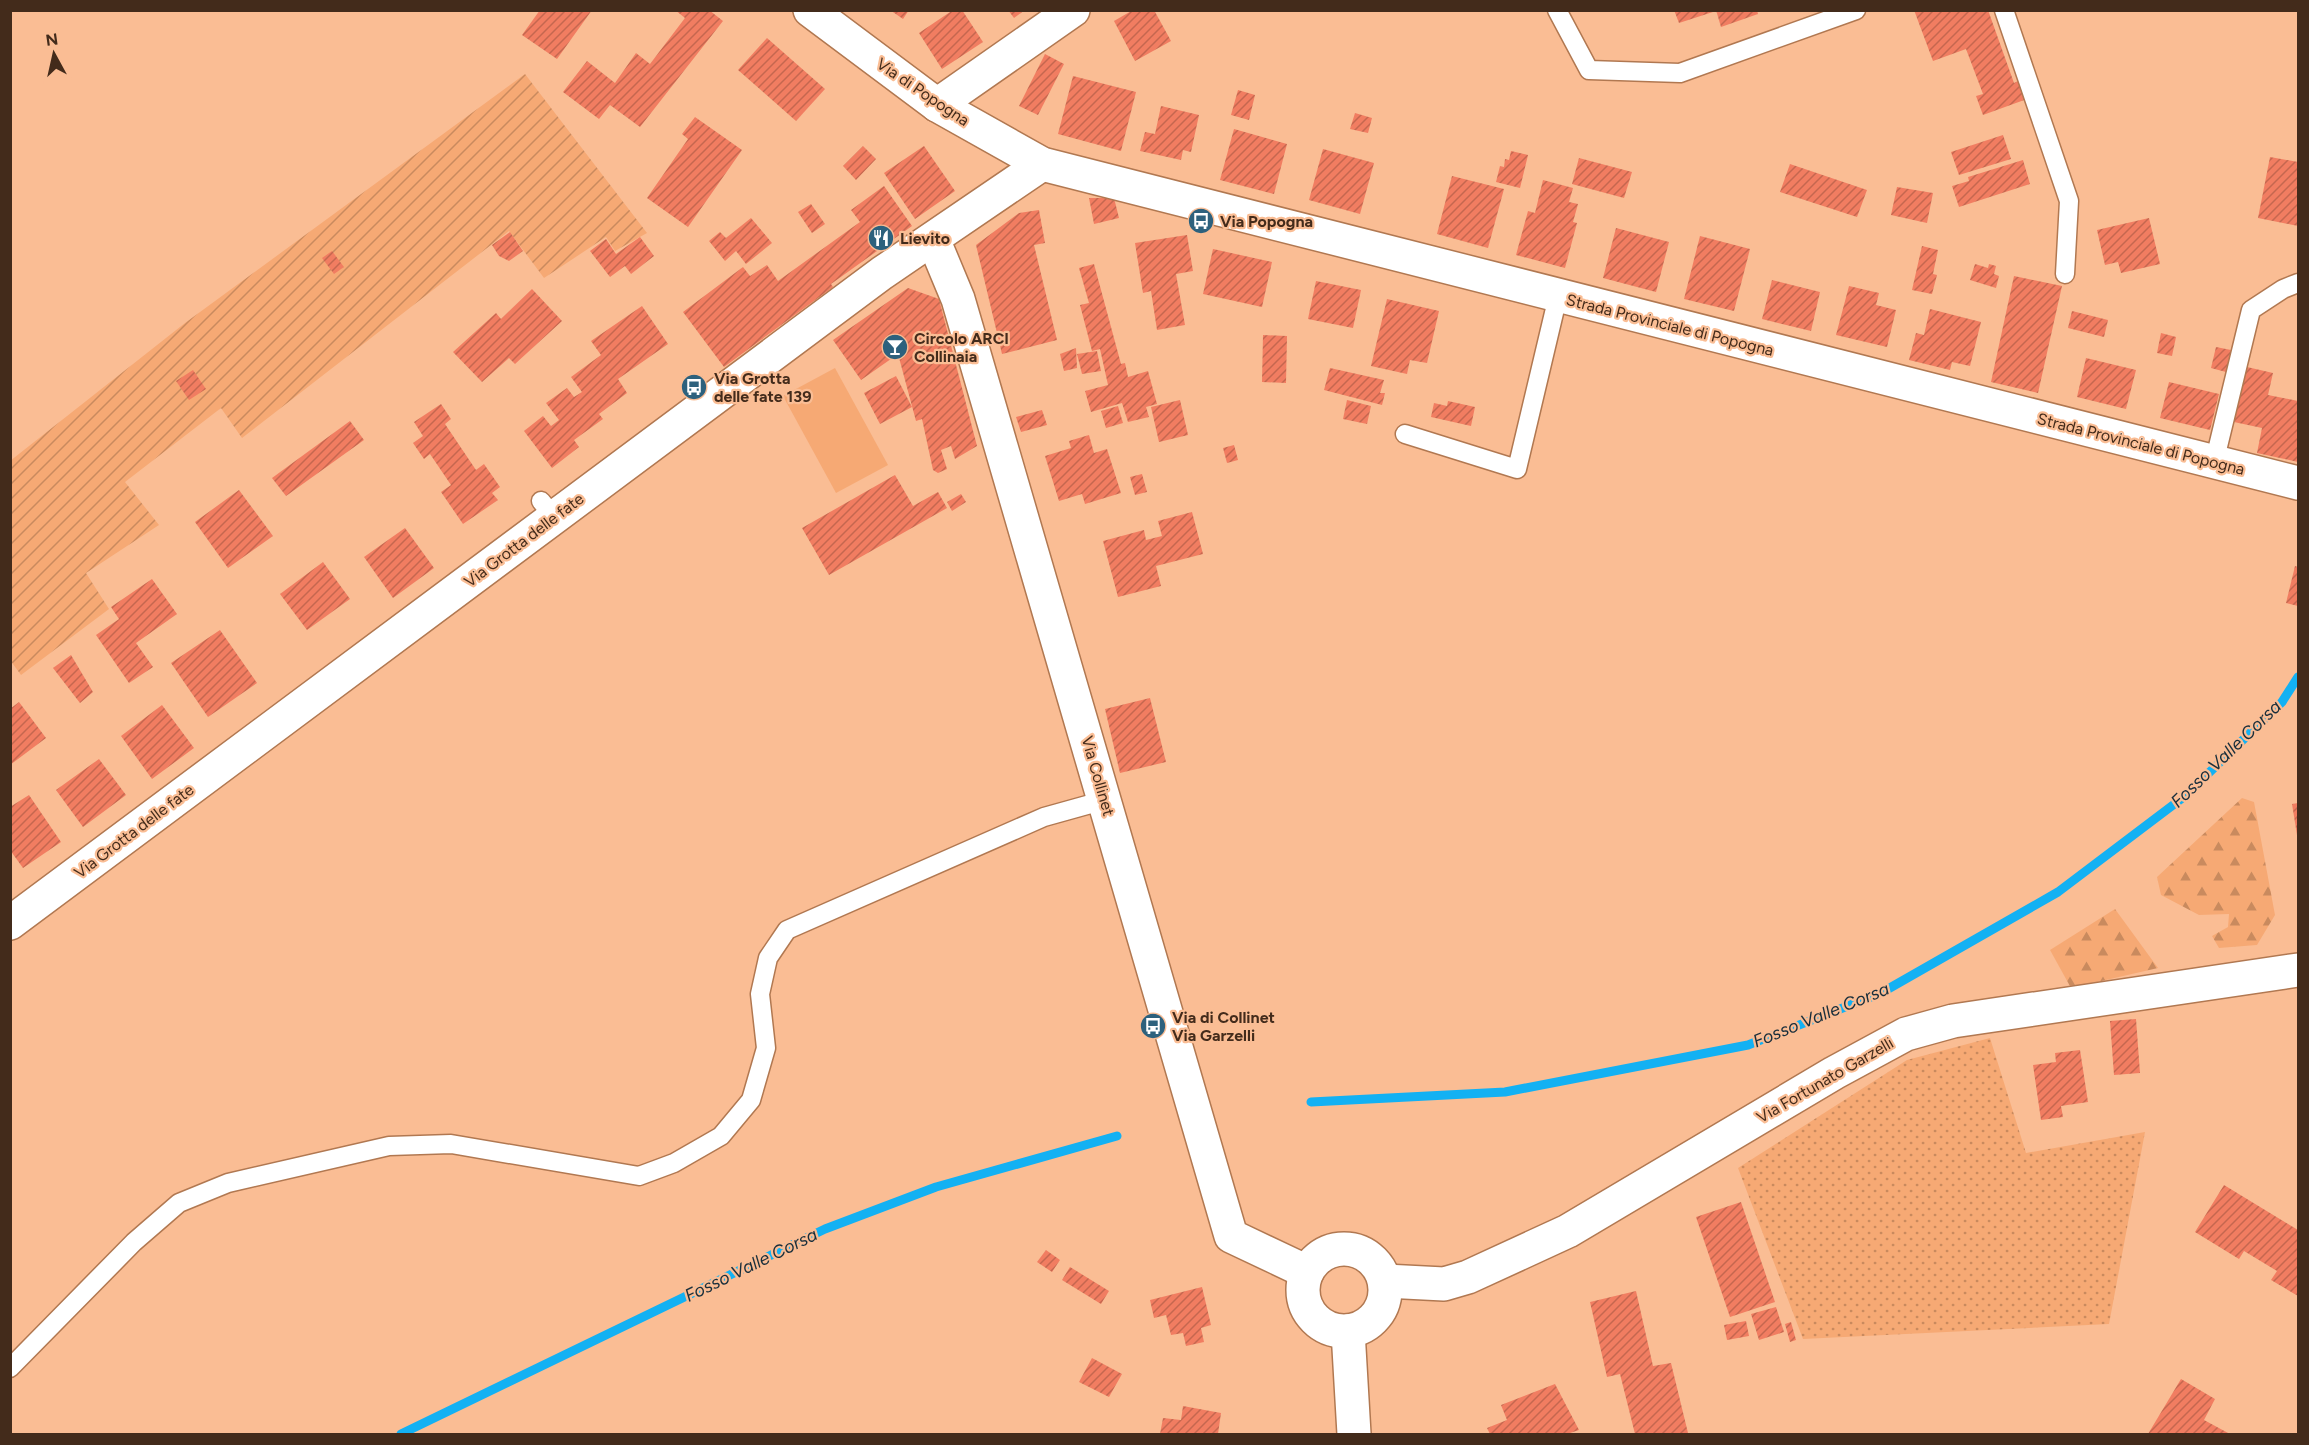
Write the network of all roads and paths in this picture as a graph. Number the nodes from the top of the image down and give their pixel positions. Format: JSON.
{"nodes":[{"id":1,"x":810,"y":10,"type":"edge"},
{"id":2,"x":1073,"y":10,"type":"edge"},
{"id":3,"x":1557,"y":10,"type":"edge"},
{"id":4,"x":1856,"y":10,"type":"edge"},
{"id":5,"x":2004,"y":10,"type":"edge"},
{"id":6,"x":937,"y":105,"type":"junction"},
{"id":7,"x":1042,"y":164,"type":"junction"},
{"id":8,"x":933,"y":239,"type":"junction"},
{"id":9,"x":2065,"y":274,"type":"dead end"},
{"id":10,"x":2298,"y":283,"type":"edge"},
{"id":11,"x":1558,"y":296,"type":"junction"},
{"id":12,"x":1405,"y":434,"type":"dead end"},
{"id":13,"x":2214,"y":463,"type":"junction"},
{"id":14,"x":2298,"y":483,"type":"edge"},
{"id":15,"x":1105,"y":800,"type":"junction"},
{"id":16,"x":10,"y":923,"type":"edge"},
{"id":17,"x":2298,"y":970,"type":"edge"},
{"id":18,"x":1307,"y":1272,"type":"junction"},
{"id":19,"x":1385,"y":1281,"type":"junction"},
{"id":20,"x":1348,"y":1332,"type":"junction"},
{"id":21,"x":10,"y":1368,"type":"edge"},
{"id":22,"x":1354,"y":1434,"type":"edge"}],
"edges":[{"from":1,"to":6,"type":"street","name":"Via di Popogna"},
{"from":2,"to":6,"type":"street"},
{"from":3,"to":4,"type":"lane"},
{"from":5,"to":9,"type":"lane"},
{"from":6,"to":7,"type":"street","name":"Via di Popogna"},
{"from":7,"to":8,"type":"street","name":"Via Grotta delle fate"},
{"from":7,"to":11,"type":"street","name":"Strada Provinciale di Popogna"},
{"from":8,"to":15,"type":"street","name":"Via Collinet"},
{"from":8,"to":16,"type":"street","name":"Via Grotta delle fate"},
{"from":10,"to":13,"type":"lane"},
{"from":11,"to":12,"type":"lane"},
{"from":11,"to":13,"type":"street","name":"Strada Provinciale di Popogna"},
{"from":13,"to":14,"type":"street","name":"Strada Provinciale di Popogna"},
{"from":15,"to":18,"type":"street","name":"Via Collinet"},
{"from":15,"to":21,"type":"lane"},
{"from":17,"to":19,"type":"street","name":"Via Fortunato Garzelli"},
{"from":18,"to":19,"type":"street"},
{"from":18,"to":20,"type":"street"},
{"from":19,"to":20,"type":"street"},
{"from":20,"to":22,"type":"street"}]}
